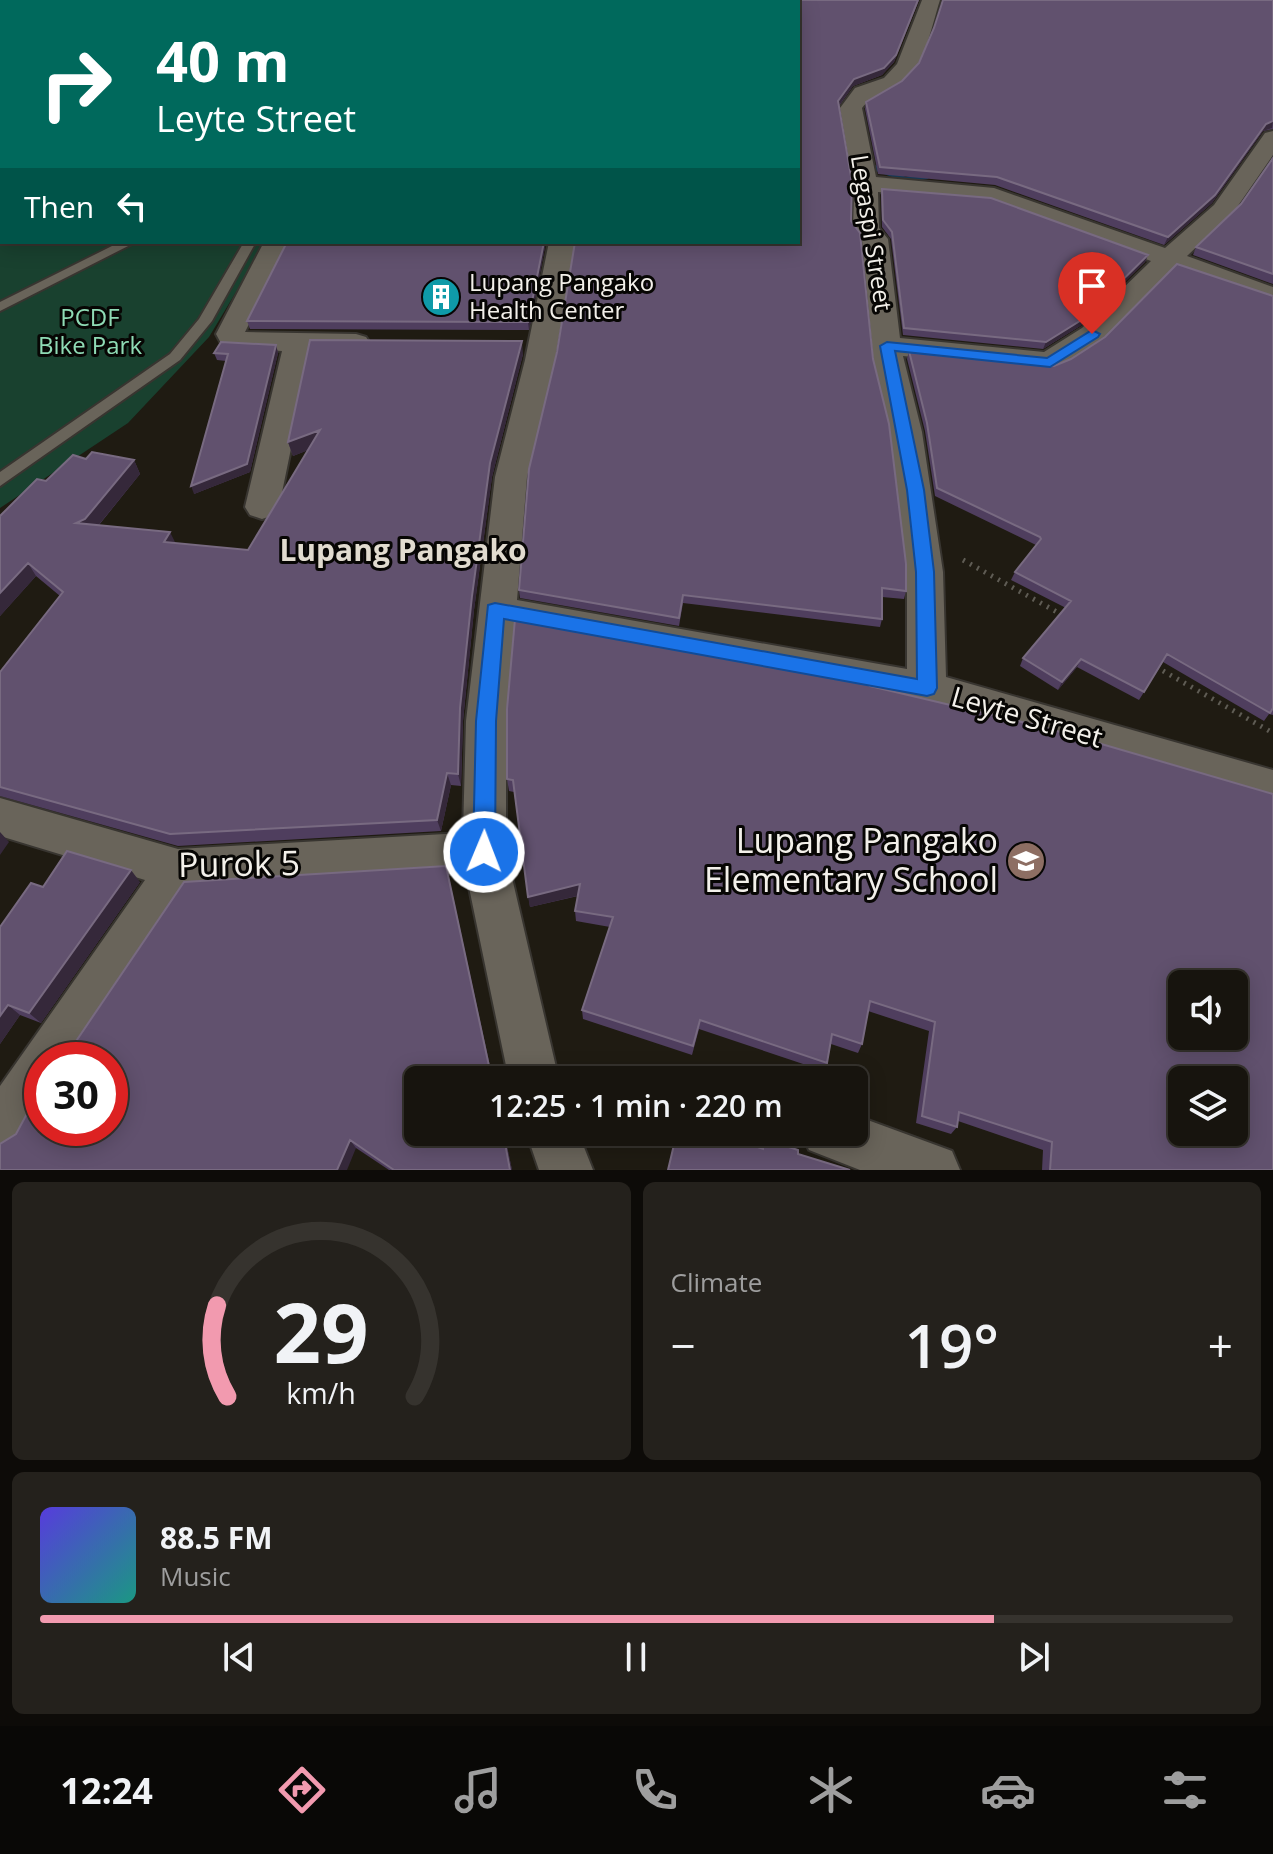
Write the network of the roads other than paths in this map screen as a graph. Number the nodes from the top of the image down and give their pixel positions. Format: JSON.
{"nodes":[{"id":1,"x":931,"y":0,"type":"edge"},
{"id":2,"x":1273,"y":138,"type":"edge"},
{"id":3,"x":864,"y":183,"type":"junction"},
{"id":4,"x":126,"y":244,"type":"edge"},
{"id":5,"x":249,"y":244,"type":"edge"},
{"id":6,"x":276,"y":244,"type":"edge"},
{"id":7,"x":561,"y":244,"type":"edge"},
{"id":8,"x":1168,"y":259,"type":"junction"},
{"id":9,"x":1273,"y":296,"type":"edge"},
{"id":10,"x":0,"y":307,"type":"edge"},
{"id":11,"x":298,"y":343,"type":"junction"},
{"id":12,"x":378,"y":343,"type":"edge"},
{"id":13,"x":887,"y":346,"type":"junction"},
{"id":14,"x":0,"y":480,"type":"edge"},
{"id":15,"x":262,"y":507,"type":"dead end"},
{"id":16,"x":495,"y":610,"type":"junction"},
{"id":17,"x":927,"y":688,"type":"junction"},
{"id":18,"x":1273,"y":788,"type":"edge"},
{"id":19,"x":0,"y":817,"type":"edge"},
{"id":20,"x":484,"y":852,"type":"junction"},
{"id":21,"x":178,"y":870,"type":"junction"},
{"id":22,"x":60,"y":1042,"type":"edge"},
{"id":23,"x":531,"y":1066,"type":"edge"},
{"id":24,"x":24,"y":1096,"type":"edge"},
{"id":25,"x":0,"y":1131,"type":"edge"},
{"id":26,"x":557,"y":1146,"type":"edge"},
{"id":27,"x":866,"y":1146,"type":"edge"},
{"id":28,"x":566,"y":1170,"type":"edge"},
{"id":29,"x":933,"y":1170,"type":"edge"}],
"edges":[{"from":1,"to":3,"type":"street","name":"Legaspi Street"},
{"from":2,"to":8,"type":"street"},
{"from":3,"to":8,"type":"street"},
{"from":3,"to":13,"type":"street","name":"Legaspi Street"},
{"from":4,"to":10,"type":"lane"},
{"from":5,"to":14,"type":"lane"},
{"from":6,"to":11,"type":"street"},
{"from":7,"to":16,"type":"street"},
{"from":8,"to":9,"type":"street"},
{"from":8,"to":13,"type":"street"},
{"from":11,"to":12,"type":"street"},
{"from":11,"to":15,"type":"street"},
{"from":13,"to":17,"type":"street","name":"Legaspi Street"},
{"from":16,"to":17,"type":"street","name":"Leyte Street"},
{"from":16,"to":20,"type":"street"},
{"from":17,"to":18,"type":"street","name":"Leyte Street"},
{"from":19,"to":21,"type":"street","name":"Purok 5"},
{"from":20,"to":21,"type":"street","name":"Purok 5"},
{"from":20,"to":23,"type":"street"},
{"from":21,"to":22,"type":"street"},
{"from":24,"to":25,"type":"street"},
{"from":26,"to":28,"type":"street"},
{"from":27,"to":29,"type":"street"}]}
